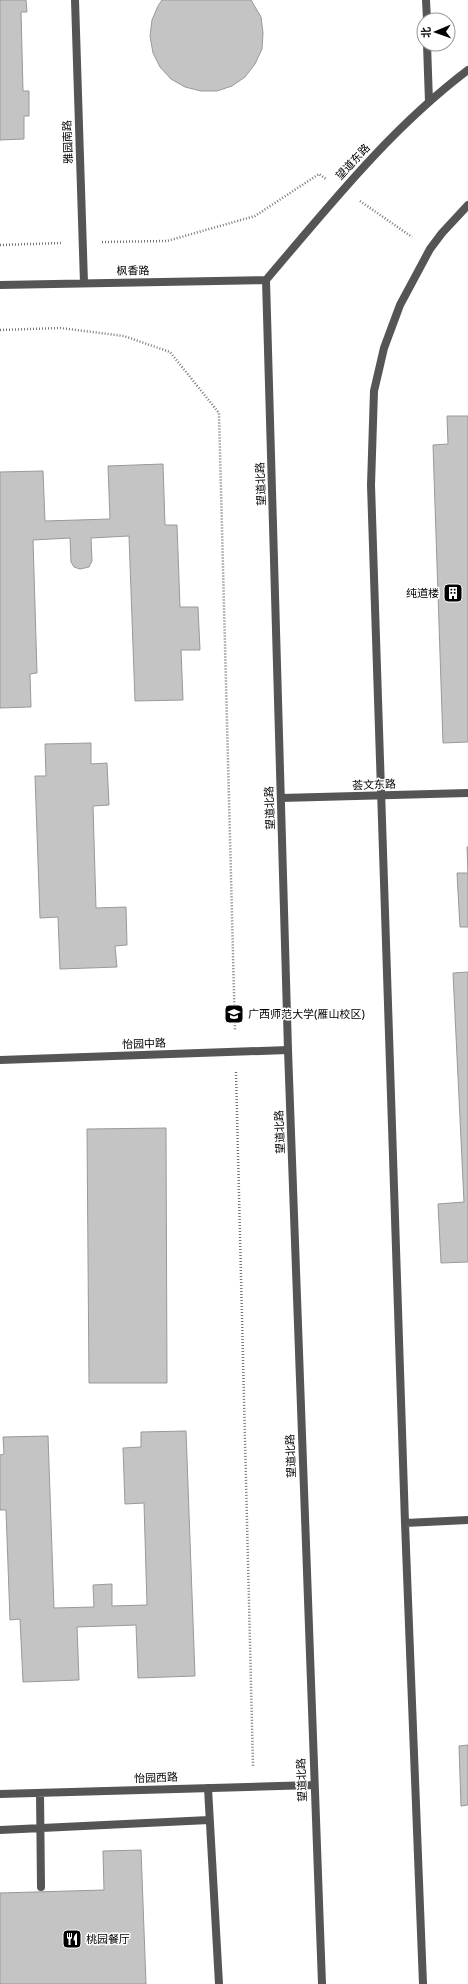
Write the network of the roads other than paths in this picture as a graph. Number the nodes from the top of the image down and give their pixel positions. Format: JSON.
{"nodes":[{"id":1,"x":75,"y":0,"type":"edge"},
{"id":2,"x":426,"y":0,"type":"edge"},
{"id":3,"x":427,"y":12,"type":"edge"},
{"id":4,"x":428,"y":52,"type":"edge"},
{"id":5,"x":468,"y":70,"type":"edge"},
{"id":6,"x":429,"y":102,"type":"junction"},
{"id":7,"x":468,"y":205,"type":"edge"},
{"id":8,"x":266,"y":280,"type":"junction"},
{"id":9,"x":84,"y":283,"type":"junction"},
{"id":10,"x":0,"y":285,"type":"edge"},
{"id":11,"x":468,"y":794,"type":"edge"},
{"id":12,"x":382,"y":795,"type":"junction"},
{"id":13,"x":281,"y":798,"type":"junction"},
{"id":14,"x":288,"y":1050,"type":"junction"},
{"id":15,"x":0,"y":1060,"type":"edge"},
{"id":16,"x":468,"y":1520,"type":"edge"},
{"id":17,"x":405,"y":1523,"type":"junction"},
{"id":18,"x":313,"y":1785,"type":"junction"},
{"id":19,"x":208,"y":1788,"type":"junction"},
{"id":20,"x":40,"y":1793,"type":"junction"},
{"id":21,"x":0,"y":1794,"type":"edge"},
{"id":22,"x":210,"y":1820,"type":"junction"},
{"id":23,"x":40,"y":1828,"type":"junction"},
{"id":24,"x":0,"y":1830,"type":"edge"},
{"id":25,"x":41,"y":1887,"type":"dead end"},
{"id":26,"x":219,"y":1984,"type":"edge"},
{"id":27,"x":322,"y":1984,"type":"edge"},
{"id":28,"x":423,"y":1984,"type":"edge"}],
"edges":[{"from":1,"to":9,"type":"street","name":"雅园南路"},
{"from":2,"to":3,"type":"street"},
{"from":4,"to":6,"type":"street"},
{"from":5,"to":6,"type":"street","name":"望道东路"},
{"from":6,"to":8,"type":"street","name":"望道东路"},
{"from":7,"to":12,"type":"street"},
{"from":8,"to":9,"type":"street","name":"枫香路"},
{"from":8,"to":13,"type":"street","name":"望道北路"},
{"from":9,"to":10,"type":"street","name":"枫香路"},
{"from":11,"to":12,"type":"street","name":"荟文东路"},
{"from":12,"to":13,"type":"street","name":"荟文东路"},
{"from":12,"to":17,"type":"street"},
{"from":13,"to":14,"type":"street","name":"望道北路"},
{"from":14,"to":15,"type":"street","name":"怡园中路"},
{"from":14,"to":18,"type":"street","name":"望道北路"},
{"from":16,"to":17,"type":"street"},
{"from":17,"to":28,"type":"street"},
{"from":18,"to":19,"type":"street","name":"怡园西路"},
{"from":18,"to":27,"type":"street","name":"望道北路"},
{"from":19,"to":20,"type":"street","name":"怡园西路"},
{"from":19,"to":22,"type":"street"},
{"from":20,"to":21,"type":"street","name":"怡园西路"},
{"from":20,"to":23,"type":"street"},
{"from":22,"to":23,"type":"street"},
{"from":22,"to":26,"type":"street"},
{"from":23,"to":24,"type":"street"},
{"from":23,"to":25,"type":"street"}]}
